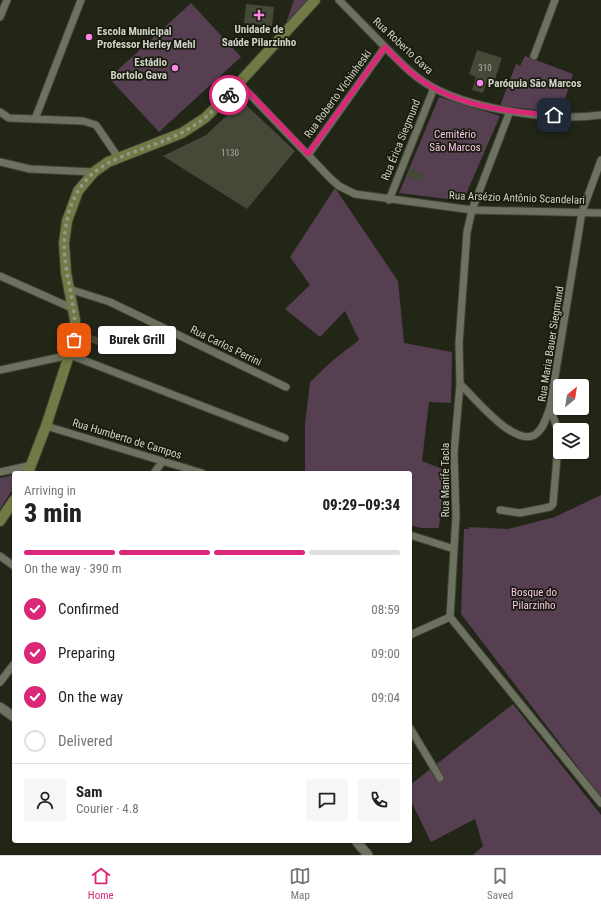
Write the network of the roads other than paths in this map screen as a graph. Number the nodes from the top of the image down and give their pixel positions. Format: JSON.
{"nodes":[{"id":1,"x":7,"y":0,"type":"edge"},
{"id":2,"x":81,"y":0,"type":"edge"},
{"id":3,"x":315,"y":0,"type":"edge"},
{"id":4,"x":339,"y":0,"type":"edge"},
{"id":5,"x":555,"y":0,"type":"edge"},
{"id":6,"x":0,"y":16,"type":"edge"},
{"id":7,"x":385,"y":47,"type":"junction"},
{"id":8,"x":534,"y":56,"type":"dead end"},
{"id":9,"x":240,"y":83,"type":"junction"},
{"id":10,"x":434,"y":88,"type":"junction"},
{"id":11,"x":0,"y":112,"type":"edge"},
{"id":12,"x":510,"y":112,"type":"junction"},
{"id":13,"x":601,"y":115,"type":"edge"},
{"id":14,"x":35,"y":119,"type":"junction"},
{"id":15,"x":308,"y":154,"type":"junction"},
{"id":16,"x":118,"y":157,"type":"junction"},
{"id":17,"x":601,"y":160,"type":"edge"},
{"id":18,"x":0,"y":162,"type":"edge"},
{"id":19,"x":94,"y":172,"type":"junction"},
{"id":20,"x":389,"y":200,"type":"junction"},
{"id":21,"x":472,"y":210,"type":"junction"},
{"id":22,"x":582,"y":212,"type":"junction"},
{"id":23,"x":601,"y":213,"type":"edge"},
{"id":24,"x":0,"y":276,"type":"edge"},
{"id":25,"x":69,"y":289,"type":"junction"},
{"id":26,"x":74,"y":309,"type":"junction"},
{"id":27,"x":70,"y":355,"type":"junction"},
{"id":28,"x":0,"y":370,"type":"edge"},
{"id":29,"x":460,"y":384,"type":"junction"},
{"id":30,"x":286,"y":386,"type":"dead end"},
{"id":31,"x":550,"y":407,"type":"junction"},
{"id":32,"x":46,"y":426,"type":"junction"},
{"id":33,"x":285,"y":438,"type":"dead end"},
{"id":34,"x":163,"y":461,"type":"junction"},
{"id":35,"x":30,"y":469,"type":"edge"},
{"id":36,"x":156,"y":471,"type":"edge"},
{"id":37,"x":196,"y":471,"type":"edge"},
{"id":38,"x":0,"y":472,"type":"edge"},
{"id":39,"x":12,"y":503,"type":"edge"},
{"id":40,"x":500,"y":510,"type":"dead end"},
{"id":41,"x":0,"y":521,"type":"edge"},
{"id":42,"x":412,"y":537,"type":"edge"},
{"id":43,"x":454,"y":549,"type":"junction"},
{"id":44,"x":0,"y":556,"type":"edge"},
{"id":45,"x":12,"y":565,"type":"edge"},
{"id":46,"x":450,"y":617,"type":"junction"},
{"id":47,"x":412,"y":634,"type":"edge"},
{"id":48,"x":12,"y":667,"type":"edge"},
{"id":49,"x":0,"y":682,"type":"edge"},
{"id":50,"x":0,"y":707,"type":"edge"},
{"id":51,"x":12,"y":716,"type":"edge"},
{"id":52,"x":412,"y":731,"type":"edge"},
{"id":53,"x":440,"y":778,"type":"dead end"},
{"id":54,"x":601,"y":803,"type":"edge"},
{"id":55,"x":358,"y":843,"type":"edge"},
{"id":56,"x":368,"y":855,"type":"edge"}],
"edges":[{"from":1,"to":6,"type":"street"},
{"from":2,"to":14,"type":"street"},
{"from":3,"to":9,"type":"main road"},
{"from":4,"to":7,"type":"street","name":"Rua Roberto Gava"},
{"from":5,"to":8,"type":"street"},
{"from":7,"to":10,"type":"street","name":"Rua Roberto Gava"},
{"from":7,"to":15,"type":"street","name":"Rua Roberto Vichinheski"},
{"from":9,"to":15,"type":"street","name":"Rua Arsézio Antônio Scandelari"},
{"from":9,"to":16,"type":"main road"},
{"from":10,"to":12,"type":"street","name":"Rua Roberto Gava"},
{"from":10,"to":20,"type":"street","name":"Rua Érica Siegmund"},
{"from":11,"to":14,"type":"street"},
{"from":12,"to":13,"type":"street","name":"Rua Roberto Gava"},
{"from":12,"to":21,"type":"street","name":"Rua Manife Tacla"},
{"from":14,"to":16,"type":"street"},
{"from":15,"to":20,"type":"street","name":"Rua Arsézio Antônio Scandelari"},
{"from":16,"to":19,"type":"main road"},
{"from":17,"to":22,"type":"street","name":"Rua Maria Bauer Siegmund"},
{"from":18,"to":19,"type":"street"},
{"from":19,"to":25,"type":"main road"},
{"from":20,"to":21,"type":"street","name":"Rua Arsézio Antônio Scandelari"},
{"from":21,"to":22,"type":"street","name":"Rua Arsézio Antônio Scandelari"},
{"from":21,"to":29,"type":"street","name":"Rua Manife Tacla"},
{"from":22,"to":23,"type":"street","name":"Rua Arsézio Antônio Scandelari"},
{"from":22,"to":31,"type":"street","name":"Rua Maria Bauer Siegmund"},
{"from":24,"to":26,"type":"street"},
{"from":25,"to":26,"type":"main road"},
{"from":25,"to":30,"type":"street","name":"Rua Carlos Perrini"},
{"from":26,"to":27,"type":"main road"},
{"from":27,"to":28,"type":"street"},
{"from":27,"to":32,"type":"main road"},
{"from":27,"to":33,"type":"street"},
{"from":29,"to":31,"type":"street"},
{"from":29,"to":43,"type":"street","name":"Rua Manife Tacla"},
{"from":31,"to":40,"type":"street","name":"Rua Maria Bauer Siegmund"},
{"from":32,"to":34,"type":"street","name":"Rua Humberto de Campos"},
{"from":32,"to":35,"type":"main road"},
{"from":34,"to":36,"type":"street"},
{"from":34,"to":37,"type":"street","name":"Rua Humberto de Campos"},
{"from":35,"to":38,"type":"street"},
{"from":39,"to":41,"type":"main road"},
{"from":42,"to":43,"type":"street"},
{"from":43,"to":46,"type":"street","name":"Rua Manife Tacla"},
{"from":44,"to":45,"type":"street"},
{"from":46,"to":47,"type":"street"},
{"from":46,"to":54,"type":"street"},
{"from":48,"to":49,"type":"street"},
{"from":50,"to":51,"type":"street"},
{"from":52,"to":53,"type":"street"},
{"from":55,"to":56,"type":"street"}]}
